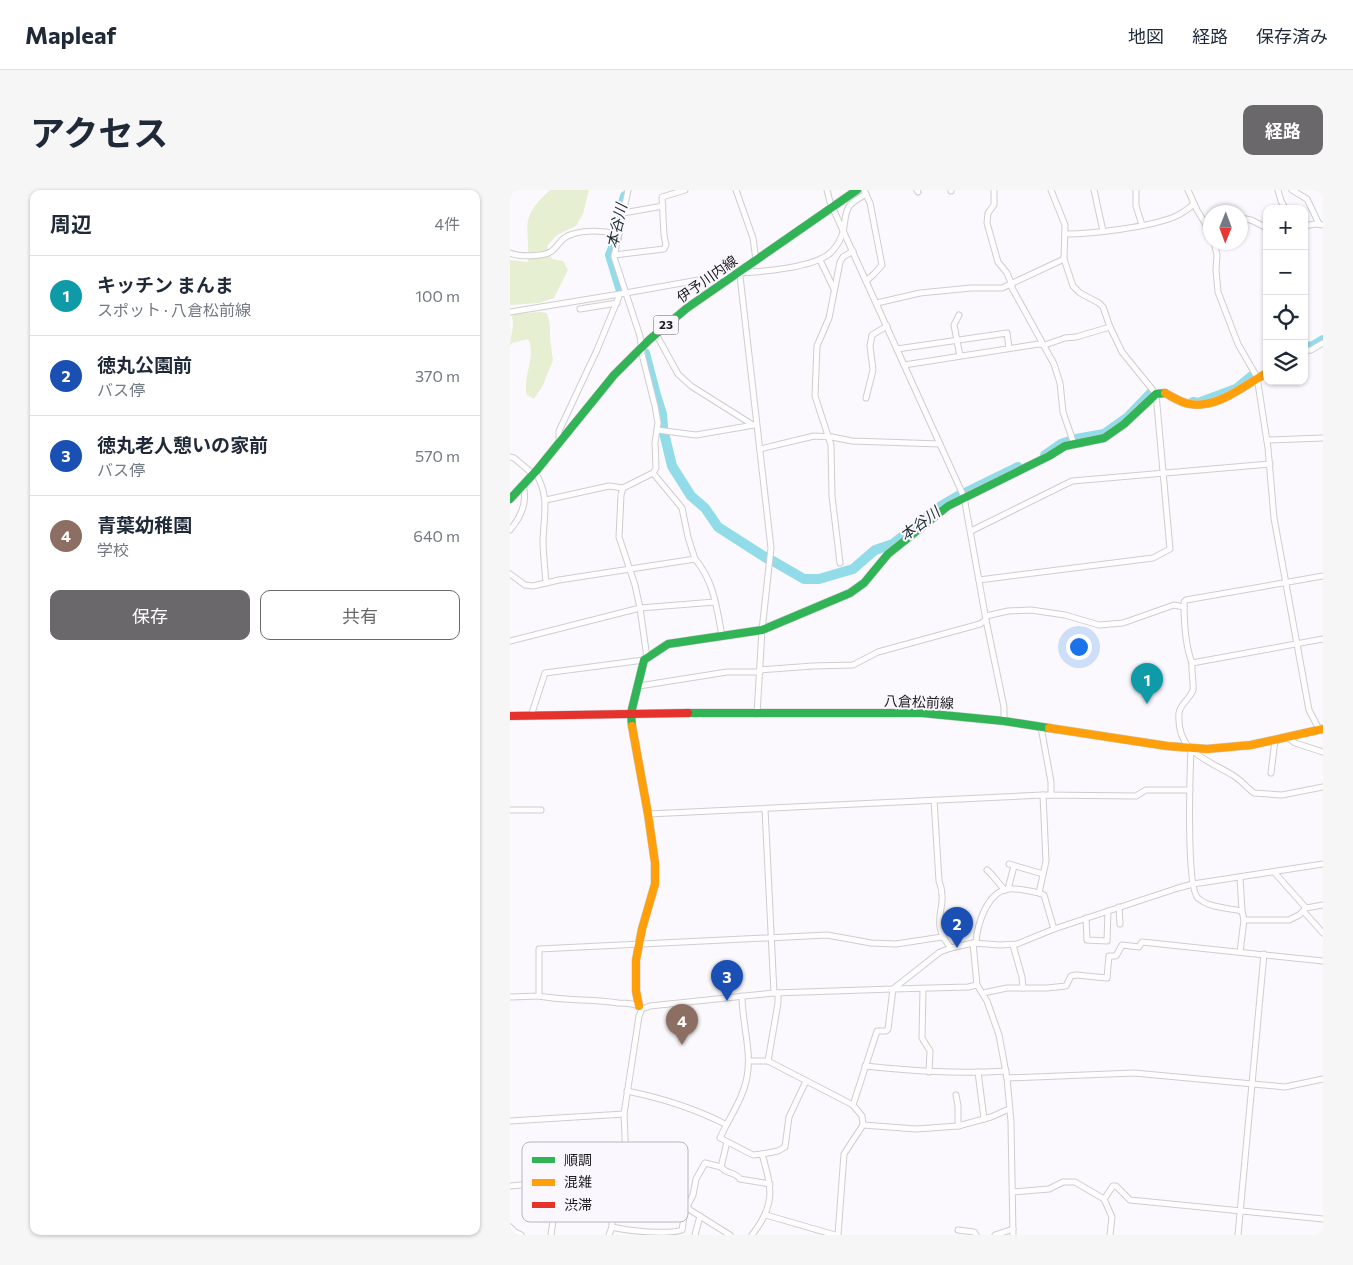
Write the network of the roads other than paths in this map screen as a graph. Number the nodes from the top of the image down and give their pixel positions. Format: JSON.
{"nodes":[{"id":1,"x":628,"y":190,"type":"edge"},
{"id":2,"x":685,"y":190,"type":"edge"},
{"id":3,"x":736,"y":190,"type":"edge"},
{"id":4,"x":827,"y":190,"type":"edge"},
{"id":5,"x":857,"y":190,"type":"edge"},
{"id":6,"x":994,"y":190,"type":"edge"},
{"id":7,"x":1050,"y":190,"type":"edge"},
{"id":8,"x":1094,"y":190,"type":"edge"},
{"id":9,"x":1136,"y":190,"type":"edge"},
{"id":10,"x":1188,"y":190,"type":"edge"},
{"id":11,"x":1278,"y":190,"type":"edge"},
{"id":12,"x":1292,"y":190,"type":"edge"},
{"id":13,"x":865,"y":192,"type":"edge"},
{"id":14,"x":1194,"y":204,"type":"junction"},
{"id":15,"x":1283,"y":205,"type":"edge"},
{"id":16,"x":663,"y":206,"type":"junction"},
{"id":17,"x":833,"y":207,"type":"junction"},
{"id":18,"x":623,"y":213,"type":"junction"},
{"id":19,"x":1203,"y":219,"type":"edge"},
{"id":20,"x":1248,"y":219,"type":"edge"},
{"id":21,"x":1321,"y":224,"type":"edge"},
{"id":22,"x":1142,"y":225,"type":"junction"},
{"id":23,"x":1263,"y":226,"type":"edge"},
{"id":24,"x":1308,"y":226,"type":"edge"},
{"id":25,"x":844,"y":231,"type":"junction"},
{"id":26,"x":1102,"y":231,"type":"junction"},
{"id":27,"x":619,"y":234,"type":"junction"},
{"id":28,"x":1066,"y":234,"type":"junction"},
{"id":29,"x":1216,"y":250,"type":"edge"},
{"id":30,"x":853,"y":251,"type":"junction"},
{"id":31,"x":510,"y":254,"type":"edge"},
{"id":32,"x":614,"y":254,"type":"junction"},
{"id":33,"x":756,"y":260,"type":"junction"},
{"id":34,"x":820,"y":260,"type":"junction"},
{"id":35,"x":1064,"y":260,"type":"junction"},
{"id":36,"x":738,"y":273,"type":"junction"},
{"id":37,"x":866,"y":281,"type":"junction"},
{"id":38,"x":1011,"y":285,"type":"junction"},
{"id":39,"x":834,"y":290,"type":"junction"},
{"id":40,"x":623,"y":293,"type":"junction"},
{"id":41,"x":617,"y":303,"type":"junction"},
{"id":42,"x":876,"y":303,"type":"junction"},
{"id":43,"x":580,"y":309,"type":"dead end"},
{"id":44,"x":510,"y":312,"type":"edge"},
{"id":45,"x":959,"y":315,"type":"dead end"},
{"id":46,"x":887,"y":326,"type":"junction"},
{"id":47,"x":1110,"y":327,"type":"junction"},
{"id":48,"x":656,"y":334,"type":"junction"},
{"id":49,"x":956,"y":340,"type":"junction"},
{"id":50,"x":1323,"y":343,"type":"edge"},
{"id":51,"x":1042,"y":344,"type":"junction"},
{"id":52,"x":642,"y":347,"type":"junction"},
{"id":53,"x":1009,"y":348,"type":"junction"},
{"id":54,"x":897,"y":349,"type":"junction"},
{"id":55,"x":1308,"y":350,"type":"edge"},
{"id":56,"x":960,"y":356,"type":"junction"},
{"id":57,"x":904,"y":365,"type":"junction"},
{"id":58,"x":1263,"y":375,"type":"edge"},
{"id":59,"x":1258,"y":377,"type":"junction"},
{"id":60,"x":1156,"y":394,"type":"junction"},
{"id":61,"x":866,"y":398,"type":"dead end"},
{"id":62,"x":755,"y":425,"type":"junction"},
{"id":63,"x":657,"y":430,"type":"junction"},
{"id":64,"x":827,"y":436,"type":"junction"},
{"id":65,"x":1323,"y":438,"type":"edge"},
{"id":66,"x":1267,"y":440,"type":"junction"},
{"id":67,"x":559,"y":442,"type":"junction"},
{"id":68,"x":940,"y":444,"type":"junction"},
{"id":69,"x":1074,"y":444,"type":"junction"},
{"id":70,"x":760,"y":449,"type":"junction"},
{"id":71,"x":510,"y":457,"type":"edge"},
{"id":72,"x":1270,"y":464,"type":"junction"},
{"id":73,"x":652,"y":472,"type":"junction"},
{"id":74,"x":534,"y":473,"type":"junction"},
{"id":75,"x":1163,"y":473,"type":"junction"},
{"id":76,"x":523,"y":485,"type":"junction"},
{"id":77,"x":623,"y":488,"type":"junction"},
{"id":78,"x":964,"y":497,"type":"junction"},
{"id":79,"x":510,"y":499,"type":"edge"},
{"id":80,"x":546,"y":500,"type":"junction"},
{"id":81,"x":510,"y":530,"type":"edge"},
{"id":82,"x":971,"y":531,"type":"junction"},
{"id":83,"x":695,"y":559,"type":"junction"},
{"id":84,"x":840,"y":563,"type":"dead end"},
{"id":85,"x":629,"y":569,"type":"junction"},
{"id":86,"x":510,"y":574,"type":"edge"},
{"id":87,"x":1323,"y":576,"type":"edge"},
{"id":88,"x":979,"y":580,"type":"junction"},
{"id":89,"x":1286,"y":582,"type":"junction"},
{"id":90,"x":546,"y":583,"type":"junction"},
{"id":91,"x":715,"y":602,"type":"junction"},
{"id":92,"x":1184,"y":607,"type":"junction"},
{"id":93,"x":640,"y":608,"type":"junction"},
{"id":94,"x":986,"y":618,"type":"junction"},
{"id":95,"x":762,"y":630,"type":"junction"},
{"id":96,"x":722,"y":636,"type":"junction"},
{"id":97,"x":1323,"y":639,"type":"edge"},
{"id":98,"x":510,"y":641,"type":"edge"},
{"id":99,"x":1297,"y":644,"type":"junction"},
{"id":100,"x":646,"y":659,"type":"junction"},
{"id":101,"x":1192,"y":663,"type":"junction"},
{"id":102,"x":760,"y":671,"type":"junction"},
{"id":103,"x":639,"y":686,"type":"junction"},
{"id":104,"x":631,"y":713,"type":"junction"},
{"id":105,"x":757,"y":714,"type":"junction"},
{"id":106,"x":510,"y":716,"type":"edge"},
{"id":107,"x":531,"y":716,"type":"junction"},
{"id":108,"x":1004,"y":721,"type":"junction"},
{"id":109,"x":1041,"y":727,"type":"junction"},
{"id":110,"x":1321,"y":729,"type":"edge"},
{"id":111,"x":1287,"y":738,"type":"junction"},
{"id":112,"x":1275,"y":740,"type":"junction"},
{"id":113,"x":1191,"y":749,"type":"junction"},
{"id":114,"x":1323,"y":752,"type":"edge"},
{"id":115,"x":1271,"y":773,"type":"dead end"},
{"id":116,"x":1323,"y":787,"type":"edge"},
{"id":117,"x":1190,"y":790,"type":"junction"},
{"id":118,"x":1043,"y":795,"type":"junction"},
{"id":119,"x":1051,"y":795,"type":"junction"},
{"id":120,"x":934,"y":800,"type":"junction"},
{"id":121,"x":765,"y":809,"type":"junction"},
{"id":122,"x":510,"y":810,"type":"edge"},
{"id":123,"x":542,"y":810,"type":"dead end"},
{"id":124,"x":648,"y":814,"type":"junction"},
{"id":125,"x":1323,"y":864,"type":"edge"},
{"id":126,"x":987,"y":870,"type":"dead end"},
{"id":127,"x":1274,"y":872,"type":"junction"},
{"id":128,"x":1043,"y":874,"type":"junction"},
{"id":129,"x":1240,"y":877,"type":"junction"},
{"id":130,"x":1193,"y":884,"type":"junction"},
{"id":131,"x":1007,"y":890,"type":"junction"},
{"id":132,"x":1039,"y":893,"type":"junction"},
{"id":133,"x":1323,"y":905,"type":"edge"},
{"id":134,"x":1118,"y":908,"type":"junction"},
{"id":135,"x":1305,"y":910,"type":"junction"},
{"id":136,"x":1108,"y":911,"type":"junction"},
{"id":137,"x":1242,"y":911,"type":"junction"},
{"id":138,"x":1086,"y":918,"type":"junction"},
{"id":139,"x":1244,"y":920,"type":"junction"},
{"id":140,"x":1120,"y":924,"type":"dead end"},
{"id":141,"x":1054,"y":929,"type":"junction"},
{"id":142,"x":1323,"y":933,"type":"edge"},
{"id":143,"x":942,"y":937,"type":"junction"},
{"id":144,"x":771,"y":938,"type":"junction"},
{"id":145,"x":975,"y":943,"type":"junction"},
{"id":146,"x":639,"y":944,"type":"junction"},
{"id":147,"x":1013,"y":944,"type":"junction"},
{"id":148,"x":951,"y":948,"type":"junction"},
{"id":149,"x":1240,"y":952,"type":"junction"},
{"id":150,"x":1264,"y":954,"type":"junction"},
{"id":151,"x":1323,"y":961,"type":"edge"},
{"id":152,"x":977,"y":985,"type":"junction"},
{"id":153,"x":1023,"y":988,"type":"junction"},
{"id":154,"x":894,"y":989,"type":"junction"},
{"id":155,"x":923,"y":989,"type":"junction"},
{"id":156,"x":776,"y":993,"type":"junction"},
{"id":157,"x":983,"y":993,"type":"junction"},
{"id":158,"x":510,"y":996,"type":"edge"},
{"id":159,"x":539,"y":996,"type":"junction"},
{"id":160,"x":742,"y":996,"type":"junction"},
{"id":161,"x":641,"y":1007,"type":"junction"},
{"id":162,"x":748,"y":1061,"type":"junction"},
{"id":163,"x":768,"y":1061,"type":"junction"},
{"id":164,"x":864,"y":1066,"type":"junction"},
{"id":165,"x":1006,"y":1071,"type":"junction"},
{"id":166,"x":929,"y":1072,"type":"junction"},
{"id":167,"x":978,"y":1072,"type":"junction"},
{"id":168,"x":1007,"y":1078,"type":"junction"},
{"id":169,"x":1323,"y":1079,"type":"edge"},
{"id":170,"x":806,"y":1081,"type":"junction"},
{"id":171,"x":1252,"y":1084,"type":"junction"},
{"id":172,"x":627,"y":1091,"type":"junction"},
{"id":173,"x":956,"y":1095,"type":"dead end"},
{"id":174,"x":853,"y":1105,"type":"junction"},
{"id":175,"x":1009,"y":1109,"type":"junction"},
{"id":176,"x":624,"y":1114,"type":"junction"},
{"id":177,"x":984,"y":1119,"type":"junction"},
{"id":178,"x":510,"y":1121,"type":"edge"},
{"id":179,"x":725,"y":1124,"type":"junction"},
{"id":180,"x":863,"y":1125,"type":"junction"},
{"id":181,"x":958,"y":1126,"type":"junction"},
{"id":182,"x":625,"y":1142,"type":"edge"},
{"id":183,"x":728,"y":1142,"type":"junction"},
{"id":184,"x":762,"y":1154,"type":"junction"},
{"id":185,"x":721,"y":1167,"type":"junction"},
{"id":186,"x":770,"y":1184,"type":"junction"},
{"id":187,"x":1013,"y":1192,"type":"junction"},
{"id":188,"x":1104,"y":1199,"type":"junction"},
{"id":189,"x":688,"y":1206,"type":"edge"},
{"id":190,"x":688,"y":1209,"type":"edge"},
{"id":191,"x":1240,"y":1211,"type":"junction"},
{"id":192,"x":766,"y":1215,"type":"junction"},
{"id":193,"x":700,"y":1216,"type":"junction"},
{"id":194,"x":1323,"y":1219,"type":"edge"},
{"id":195,"x":553,"y":1222,"type":"edge"},
{"id":196,"x":612,"y":1222,"type":"edge"},
{"id":197,"x":684,"y":1222,"type":"edge"},
{"id":198,"x":510,"y":1227,"type":"edge"},
{"id":199,"x":612,"y":1227,"type":"junction"},
{"id":200,"x":958,"y":1230,"type":"dead end"},
{"id":201,"x":1013,"y":1232,"type":"edge"},
{"id":202,"x":522,"y":1235,"type":"edge"},
{"id":203,"x":551,"y":1235,"type":"edge"},
{"id":204,"x":609,"y":1235,"type":"edge"},
{"id":205,"x":695,"y":1235,"type":"edge"},
{"id":206,"x":730,"y":1235,"type":"edge"},
{"id":207,"x":752,"y":1235,"type":"edge"},
{"id":208,"x":836,"y":1235,"type":"edge"},
{"id":209,"x":976,"y":1235,"type":"edge"},
{"id":210,"x":995,"y":1235,"type":"edge"},
{"id":211,"x":1110,"y":1235,"type":"edge"},
{"id":212,"x":1238,"y":1235,"type":"edge"}],
"edges":[{"from":1,"to":18,"type":"street"},
{"from":2,"to":16,"type":"street"},
{"from":3,"to":33,"type":"street"},
{"from":4,"to":17,"type":"street"},
{"from":5,"to":17,"type":"main road","name":"伊予川内線","number":"23"},
{"from":6,"to":38,"type":"street"},
{"from":7,"to":28,"type":"street"},
{"from":8,"to":26,"type":"street"},
{"from":9,"to":22,"type":"street"},
{"from":10,"to":14,"type":"street"},
{"from":11,"to":15,"type":"street"},
{"from":12,"to":21,"type":"street"},
{"from":13,"to":25,"type":"street"},
{"from":13,"to":37,"type":"street"},
{"from":14,"to":19,"type":"street"},
{"from":14,"to":22,"type":"street"},
{"from":16,"to":18,"type":"street"},
{"from":16,"to":32,"type":"street"},
{"from":17,"to":25,"type":"street"},
{"from":17,"to":33,"type":"main road","name":"伊予川内線","number":"23"},
{"from":18,"to":27,"type":"street"},
{"from":20,"to":23,"type":"street"},
{"from":21,"to":24,"type":"street"},
{"from":22,"to":26,"type":"street"},
{"from":25,"to":30,"type":"street"},
{"from":25,"to":34,"type":"street"},
{"from":26,"to":28,"type":"street"},
{"from":27,"to":31,"type":"street"},
{"from":27,"to":32,"type":"street"},
{"from":28,"to":35,"type":"street"},
{"from":29,"to":59,"type":"street"},
{"from":30,"to":37,"type":"street"},
{"from":30,"to":39,"type":"street"},
{"from":32,"to":40,"type":"street"},
{"from":33,"to":36,"type":"main road","name":"伊予川内線","number":"23"},
{"from":34,"to":36,"type":"street"},
{"from":34,"to":39,"type":"street"},
{"from":35,"to":38,"type":"street"},
{"from":35,"to":47,"type":"street"},
{"from":36,"to":40,"type":"street"},
{"from":36,"to":48,"type":"main road","name":"伊予川内線","number":"23"},
{"from":36,"to":62,"type":"street"},
{"from":37,"to":42,"type":"street"},
{"from":38,"to":42,"type":"street"},
{"from":38,"to":51,"type":"street"},
{"from":39,"to":64,"type":"street"},
{"from":40,"to":41,"type":"street"},
{"from":40,"to":44,"type":"street"},
{"from":40,"to":52,"type":"street"},
{"from":41,"to":43,"type":"street"},
{"from":41,"to":67,"type":"street"},
{"from":42,"to":46,"type":"street"},
{"from":45,"to":49,"type":"street"},
{"from":46,"to":54,"type":"street"},
{"from":46,"to":61,"type":"street"},
{"from":47,"to":51,"type":"street"},
{"from":47,"to":60,"type":"street"},
{"from":48,"to":52,"type":"main road","name":"伊予川内線","number":"23"},
{"from":48,"to":62,"type":"street"},
{"from":49,"to":53,"type":"street"},
{"from":49,"to":54,"type":"street"},
{"from":49,"to":56,"type":"street"},
{"from":50,"to":55,"type":"street"},
{"from":51,"to":53,"type":"street"},
{"from":51,"to":69,"type":"street"},
{"from":52,"to":63,"type":"street"},
{"from":52,"to":67,"type":"main road","name":"伊予川内線","number":"23"},
{"from":53,"to":56,"type":"street"},
{"from":54,"to":57,"type":"street"},
{"from":56,"to":57,"type":"street"},
{"from":57,"to":68,"type":"street"},
{"from":58,"to":59,"type":"main road"},
{"from":59,"to":60,"type":"main road"},
{"from":59,"to":66,"type":"street"},
{"from":60,"to":69,"type":"main road"},
{"from":60,"to":75,"type":"street"},
{"from":62,"to":63,"type":"street"},
{"from":62,"to":70,"type":"street"},
{"from":63,"to":73,"type":"street"},
{"from":64,"to":68,"type":"street"},
{"from":64,"to":70,"type":"street"},
{"from":64,"to":84,"type":"street"},
{"from":65,"to":66,"type":"street"},
{"from":66,"to":72,"type":"street"},
{"from":67,"to":74,"type":"main road","name":"伊予川内線","number":"23"},
{"from":68,"to":78,"type":"street"},
{"from":69,"to":78,"type":"main road"},
{"from":70,"to":95,"type":"street"},
{"from":71,"to":74,"type":"street"},
{"from":72,"to":75,"type":"street"},
{"from":72,"to":89,"type":"street"},
{"from":73,"to":77,"type":"street"},
{"from":73,"to":83,"type":"street"},
{"from":74,"to":76,"type":"main road","name":"伊予川内線","number":"23"},
{"from":74,"to":80,"type":"street"},
{"from":75,"to":82,"type":"street"},
{"from":75,"to":88,"type":"street"},
{"from":76,"to":79,"type":"main road","name":"伊予川内線","number":"23"},
{"from":76,"to":81,"type":"street"},
{"from":77,"to":80,"type":"street"},
{"from":77,"to":85,"type":"street"},
{"from":78,"to":82,"type":"street"},
{"from":78,"to":95,"type":"main road"},
{"from":80,"to":90,"type":"street"},
{"from":82,"to":88,"type":"street"},
{"from":83,"to":85,"type":"street"},
{"from":83,"to":91,"type":"street"},
{"from":85,"to":90,"type":"street"},
{"from":85,"to":93,"type":"street"},
{"from":86,"to":90,"type":"street"},
{"from":87,"to":89,"type":"street"},
{"from":88,"to":94,"type":"street"},
{"from":89,"to":92,"type":"street"},
{"from":89,"to":99,"type":"street"},
{"from":91,"to":93,"type":"street"},
{"from":91,"to":96,"type":"street"},
{"from":92,"to":94,"type":"street"},
{"from":92,"to":101,"type":"street"},
{"from":93,"to":98,"type":"street"},
{"from":93,"to":100,"type":"street"},
{"from":94,"to":102,"type":"street"},
{"from":94,"to":108,"type":"street"},
{"from":95,"to":96,"type":"main road"},
{"from":95,"to":102,"type":"street"},
{"from":96,"to":100,"type":"main road"},
{"from":97,"to":99,"type":"street"},
{"from":99,"to":101,"type":"street"},
{"from":99,"to":110,"type":"street"},
{"from":100,"to":103,"type":"main road"},
{"from":100,"to":107,"type":"street"},
{"from":101,"to":113,"type":"street"},
{"from":102,"to":103,"type":"street"},
{"from":102,"to":105,"type":"street"},
{"from":103,"to":104,"type":"main road"},
{"from":104,"to":105,"type":"main road","name":"八倉松前線"},
{"from":104,"to":107,"type":"main road","name":"八倉松前線"},
{"from":104,"to":124,"type":"main road"},
{"from":105,"to":108,"type":"main road","name":"八倉松前線"},
{"from":106,"to":107,"type":"main road","name":"八倉松前線"},
{"from":108,"to":109,"type":"main road","name":"八倉松前線"},
{"from":109,"to":113,"type":"main road","name":"八倉松前線"},
{"from":109,"to":119,"type":"street"},
{"from":110,"to":111,"type":"main road","name":"八倉松前線"},
{"from":111,"to":112,"type":"main road","name":"八倉松前線"},
{"from":111,"to":114,"type":"street"},
{"from":112,"to":113,"type":"main road","name":"八倉松前線"},
{"from":112,"to":115,"type":"street"},
{"from":113,"to":116,"type":"street"},
{"from":113,"to":117,"type":"street"},
{"from":117,"to":119,"type":"street"},
{"from":117,"to":130,"type":"street"},
{"from":118,"to":119,"type":"street"},
{"from":118,"to":120,"type":"street"},
{"from":118,"to":128,"type":"street"},
{"from":120,"to":121,"type":"street"},
{"from":120,"to":143,"type":"street"},
{"from":121,"to":124,"type":"street"},
{"from":121,"to":144,"type":"street"},
{"from":122,"to":123,"type":"street"},
{"from":124,"to":146,"type":"main road"},
{"from":125,"to":127,"type":"street"},
{"from":126,"to":131,"type":"street"},
{"from":127,"to":129,"type":"street"},
{"from":127,"to":135,"type":"street"},
{"from":128,"to":131,"type":"street"},
{"from":128,"to":132,"type":"street"},
{"from":129,"to":130,"type":"street"},
{"from":129,"to":137,"type":"street"},
{"from":130,"to":134,"type":"street"},
{"from":130,"to":137,"type":"street"},
{"from":131,"to":132,"type":"street"},
{"from":131,"to":145,"type":"street"},
{"from":132,"to":141,"type":"street"},
{"from":133,"to":135,"type":"street"},
{"from":134,"to":136,"type":"street"},
{"from":134,"to":140,"type":"street"},
{"from":135,"to":139,"type":"street"},
{"from":135,"to":142,"type":"street"},
{"from":136,"to":138,"type":"street"},
{"from":136,"to":138,"type":"street"},
{"from":137,"to":139,"type":"street"},
{"from":138,"to":141,"type":"street"},
{"from":139,"to":149,"type":"street"},
{"from":141,"to":147,"type":"street"},
{"from":143,"to":144,"type":"street"},
{"from":143,"to":148,"type":"street"},
{"from":144,"to":146,"type":"street"},
{"from":144,"to":156,"type":"street"},
{"from":145,"to":147,"type":"street"},
{"from":145,"to":148,"type":"street"},
{"from":145,"to":152,"type":"street"},
{"from":146,"to":159,"type":"street"},
{"from":146,"to":161,"type":"main road"},
{"from":147,"to":153,"type":"street"},
{"from":148,"to":154,"type":"street"},
{"from":149,"to":150,"type":"street"},
{"from":149,"to":153,"type":"street"},
{"from":150,"to":151,"type":"street"},
{"from":150,"to":171,"type":"street"},
{"from":152,"to":155,"type":"street"},
{"from":152,"to":157,"type":"street"},
{"from":153,"to":157,"type":"street"},
{"from":154,"to":155,"type":"street"},
{"from":154,"to":156,"type":"street"},
{"from":154,"to":164,"type":"street"},
{"from":155,"to":166,"type":"street"},
{"from":156,"to":160,"type":"street"},
{"from":156,"to":163,"type":"street"},
{"from":157,"to":165,"type":"street"},
{"from":158,"to":159,"type":"street"},
{"from":159,"to":161,"type":"street"},
{"from":160,"to":161,"type":"street"},
{"from":160,"to":162,"type":"street"},
{"from":161,"to":172,"type":"street"},
{"from":162,"to":163,"type":"street"},
{"from":162,"to":179,"type":"street"},
{"from":163,"to":170,"type":"street"},
{"from":164,"to":166,"type":"street"},
{"from":164,"to":174,"type":"street"},
{"from":165,"to":167,"type":"street"},
{"from":165,"to":168,"type":"street"},
{"from":166,"to":167,"type":"street"},
{"from":167,"to":177,"type":"street"},
{"from":168,"to":171,"type":"street"},
{"from":168,"to":175,"type":"street"},
{"from":169,"to":171,"type":"street"},
{"from":170,"to":174,"type":"street"},
{"from":170,"to":184,"type":"street"},
{"from":171,"to":191,"type":"street"},
{"from":172,"to":176,"type":"street"},
{"from":172,"to":179,"type":"street"},
{"from":173,"to":181,"type":"street"},
{"from":174,"to":180,"type":"street"},
{"from":175,"to":177,"type":"street"},
{"from":175,"to":187,"type":"street"},
{"from":176,"to":178,"type":"street"},
{"from":176,"to":182,"type":"street"},
{"from":177,"to":181,"type":"street"},
{"from":179,"to":183,"type":"street"},
{"from":180,"to":181,"type":"street"},
{"from":180,"to":208,"type":"street"},
{"from":183,"to":184,"type":"street"},
{"from":183,"to":185,"type":"street"},
{"from":184,"to":186,"type":"street"},
{"from":185,"to":186,"type":"street"},
{"from":185,"to":189,"type":"street"},
{"from":186,"to":192,"type":"street"},
{"from":187,"to":188,"type":"street"},
{"from":187,"to":201,"type":"street"},
{"from":188,"to":191,"type":"street"},
{"from":188,"to":211,"type":"street"},
{"from":190,"to":193,"type":"street"},
{"from":191,"to":194,"type":"street"},
{"from":191,"to":212,"type":"street"},
{"from":192,"to":207,"type":"street"},
{"from":192,"to":208,"type":"street"},
{"from":193,"to":205,"type":"street"},
{"from":193,"to":206,"type":"street"},
{"from":195,"to":203,"type":"street"},
{"from":196,"to":199,"type":"street"},
{"from":197,"to":199,"type":"street"},
{"from":198,"to":202,"type":"street"},
{"from":199,"to":204,"type":"street"},
{"from":200,"to":209,"type":"street"},
{"from":201,"to":210,"type":"street"}]}
